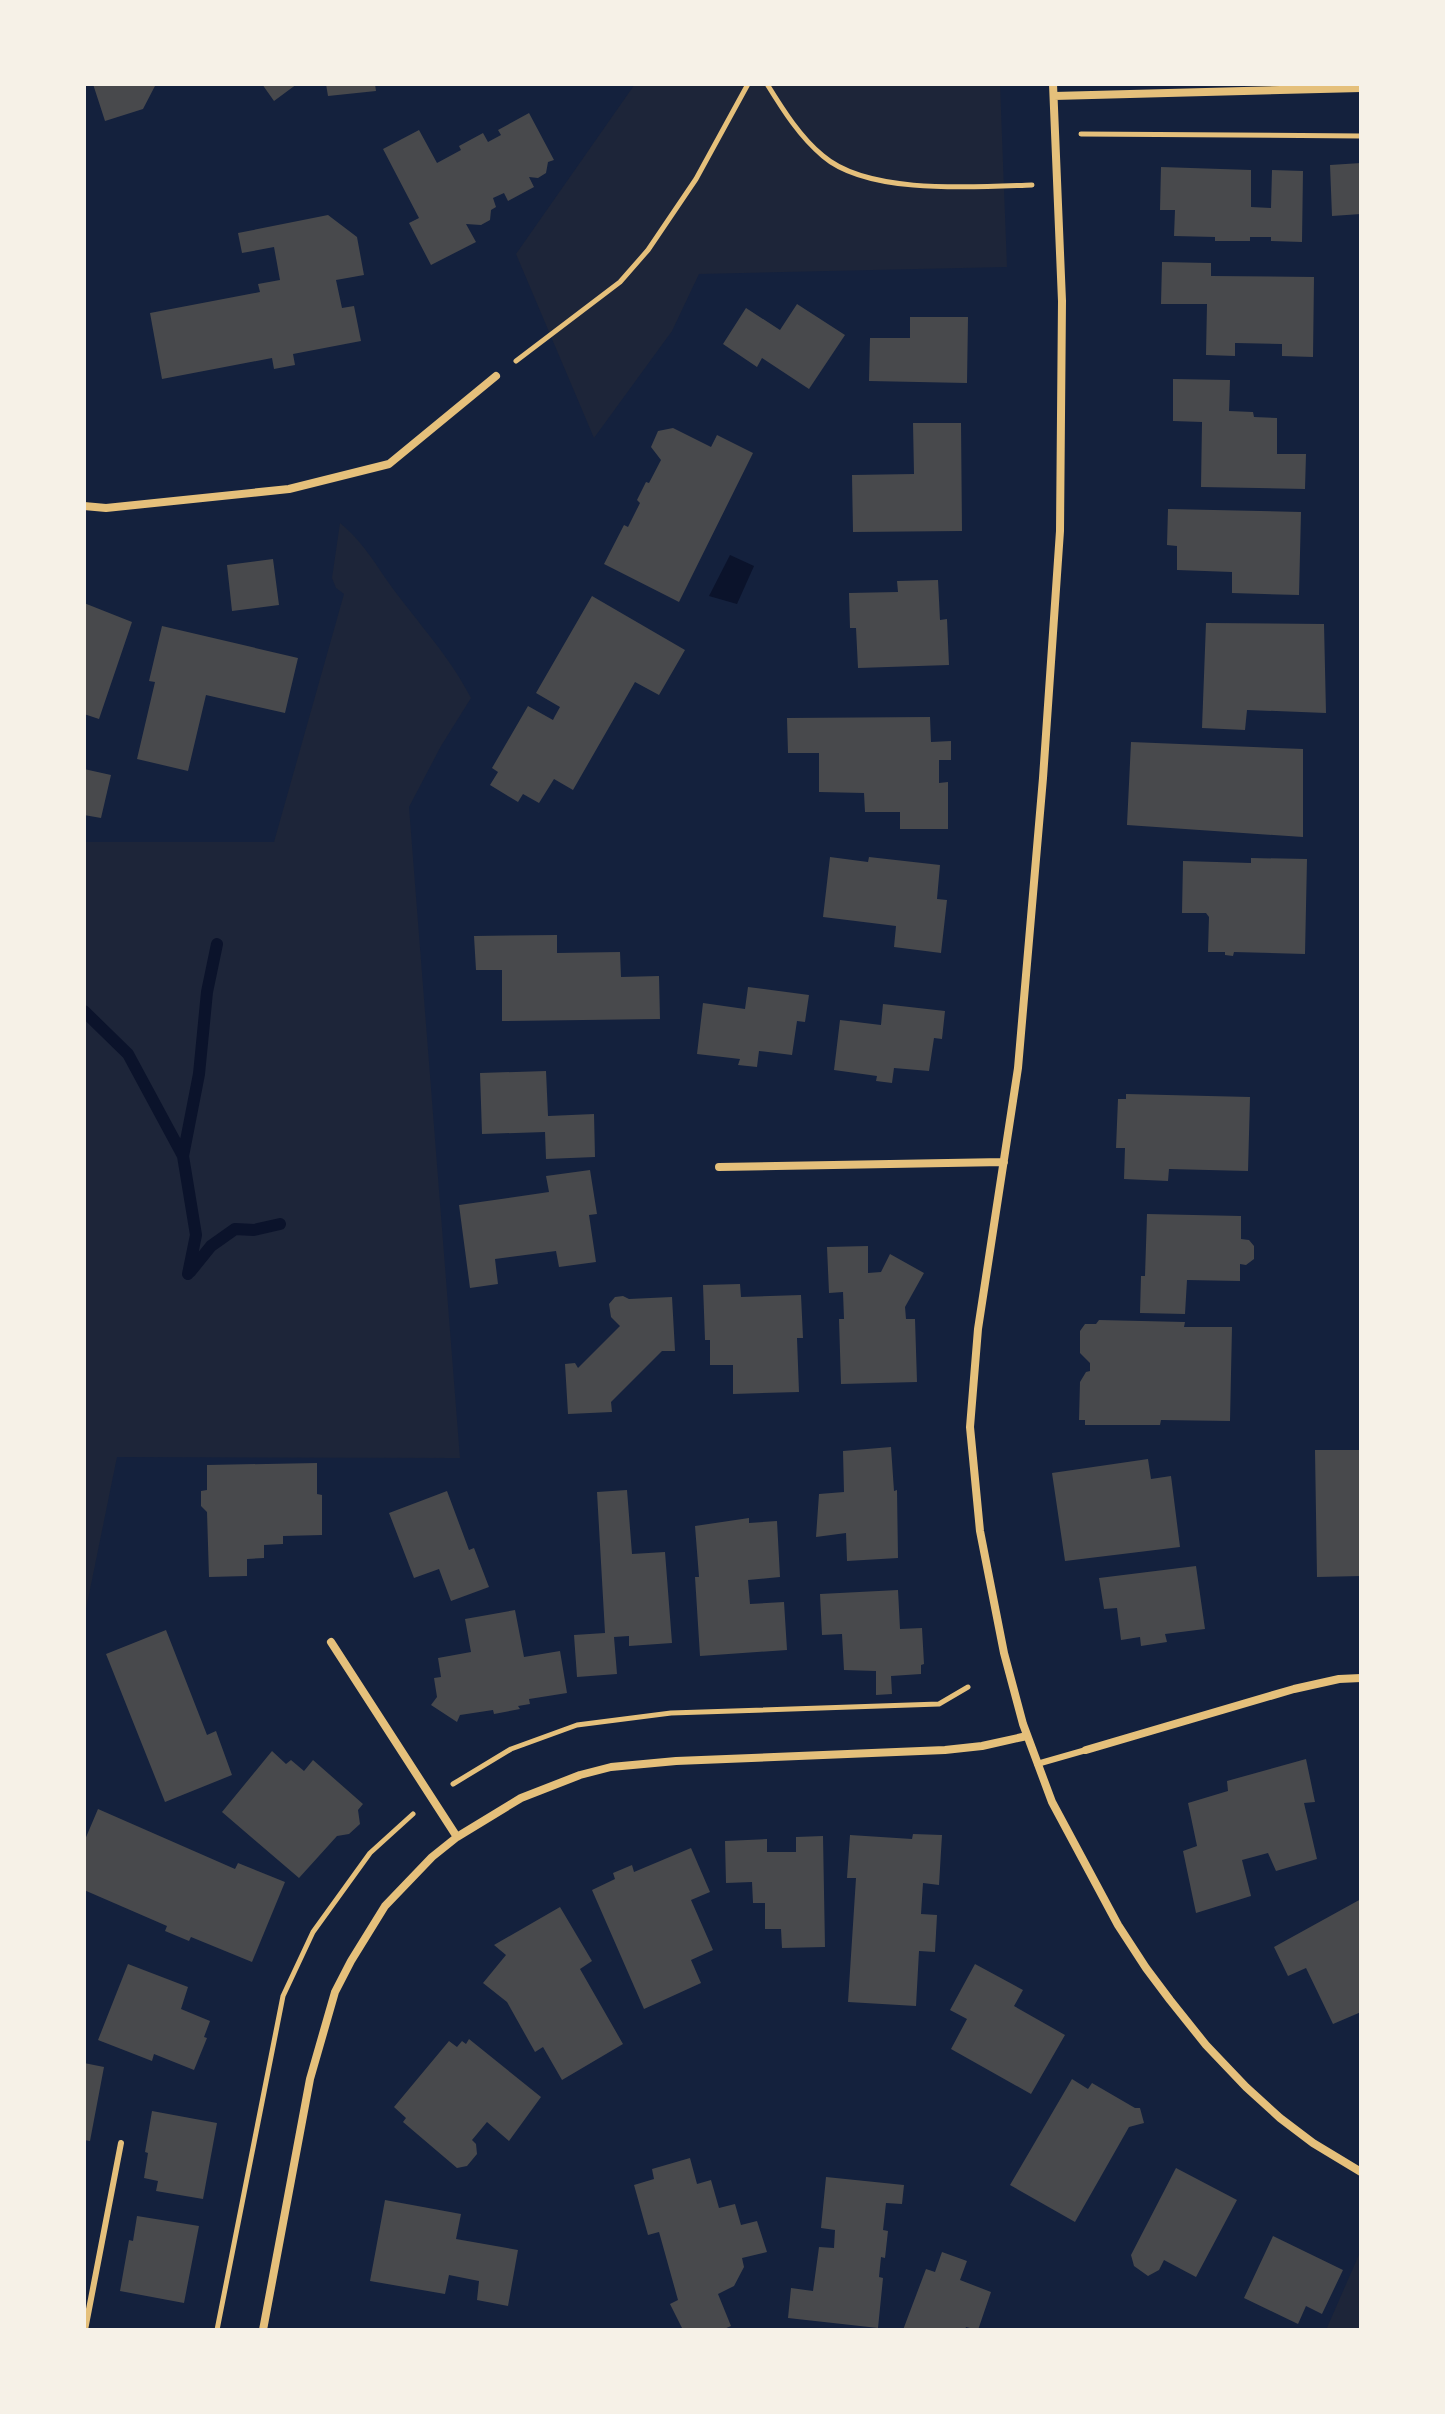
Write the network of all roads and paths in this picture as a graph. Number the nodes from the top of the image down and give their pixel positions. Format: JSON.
{"nodes":[{"id":1,"x":748,"y":84,"type":"edge"},
{"id":2,"x":767,"y":84,"type":"edge"},
{"id":3,"x":1053,"y":84,"type":"edge"},
{"id":4,"x":1361,"y":88,"type":"edge"},
{"id":5,"x":1054,"y":96,"type":"junction"},
{"id":6,"x":1056,"y":134,"type":"junction"},
{"id":7,"x":1361,"y":136,"type":"edge"},
{"id":8,"x":1057,"y":185,"type":"junction"},
{"id":9,"x":496,"y":376,"type":"joint"},
{"id":10,"x":84,"y":506,"type":"edge"},
{"id":11,"x":1004,"y":1162,"type":"junction"},
{"id":12,"x":719,"y":1167,"type":"dead end"},
{"id":13,"x":331,"y":1642,"type":"dead end"},
{"id":14,"x":1361,"y":1678,"type":"edge"},
{"id":15,"x":968,"y":1687,"type":"dead end"},
{"id":16,"x":1027,"y":1736,"type":"junction"},
{"id":17,"x":1086,"y":1750,"type":"joint"},
{"id":18,"x":1037,"y":1764,"type":"junction"},
{"id":19,"x":430,"y":1798,"type":"junction"},
{"id":20,"x":457,"y":1837,"type":"junction"},
{"id":21,"x":121,"y":2143,"type":"dead end"},
{"id":22,"x":1361,"y":2172,"type":"edge"},
{"id":23,"x":85,"y":2330,"type":"edge"},
{"id":24,"x":217,"y":2330,"type":"edge"},
{"id":25,"x":263,"y":2330,"type":"edge"}],
"edges":[{"from":1,"to":9,"type":"path"},
{"from":2,"to":8,"type":"path"},
{"from":3,"to":5,"type":"street"},
{"from":4,"to":5,"type":"street"},
{"from":5,"to":6,"type":"street"},
{"from":6,"to":7,"type":"path"},
{"from":6,"to":8,"type":"street"},
{"from":8,"to":11,"type":"street"},
{"from":9,"to":10,"type":"street"},
{"from":11,"to":12,"type":"street"},
{"from":11,"to":16,"type":"street"},
{"from":13,"to":19,"type":"street"},
{"from":14,"to":17,"type":"street"},
{"from":15,"to":19,"type":"path"},
{"from":16,"to":18,"type":"street"},
{"from":16,"to":20,"type":"street"},
{"from":17,"to":18,"type":"lane"},
{"from":18,"to":22,"type":"street"},
{"from":19,"to":20,"type":"street"},
{"from":19,"to":24,"type":"path"},
{"from":20,"to":25,"type":"street"},
{"from":21,"to":23,"type":"lane"}]}
